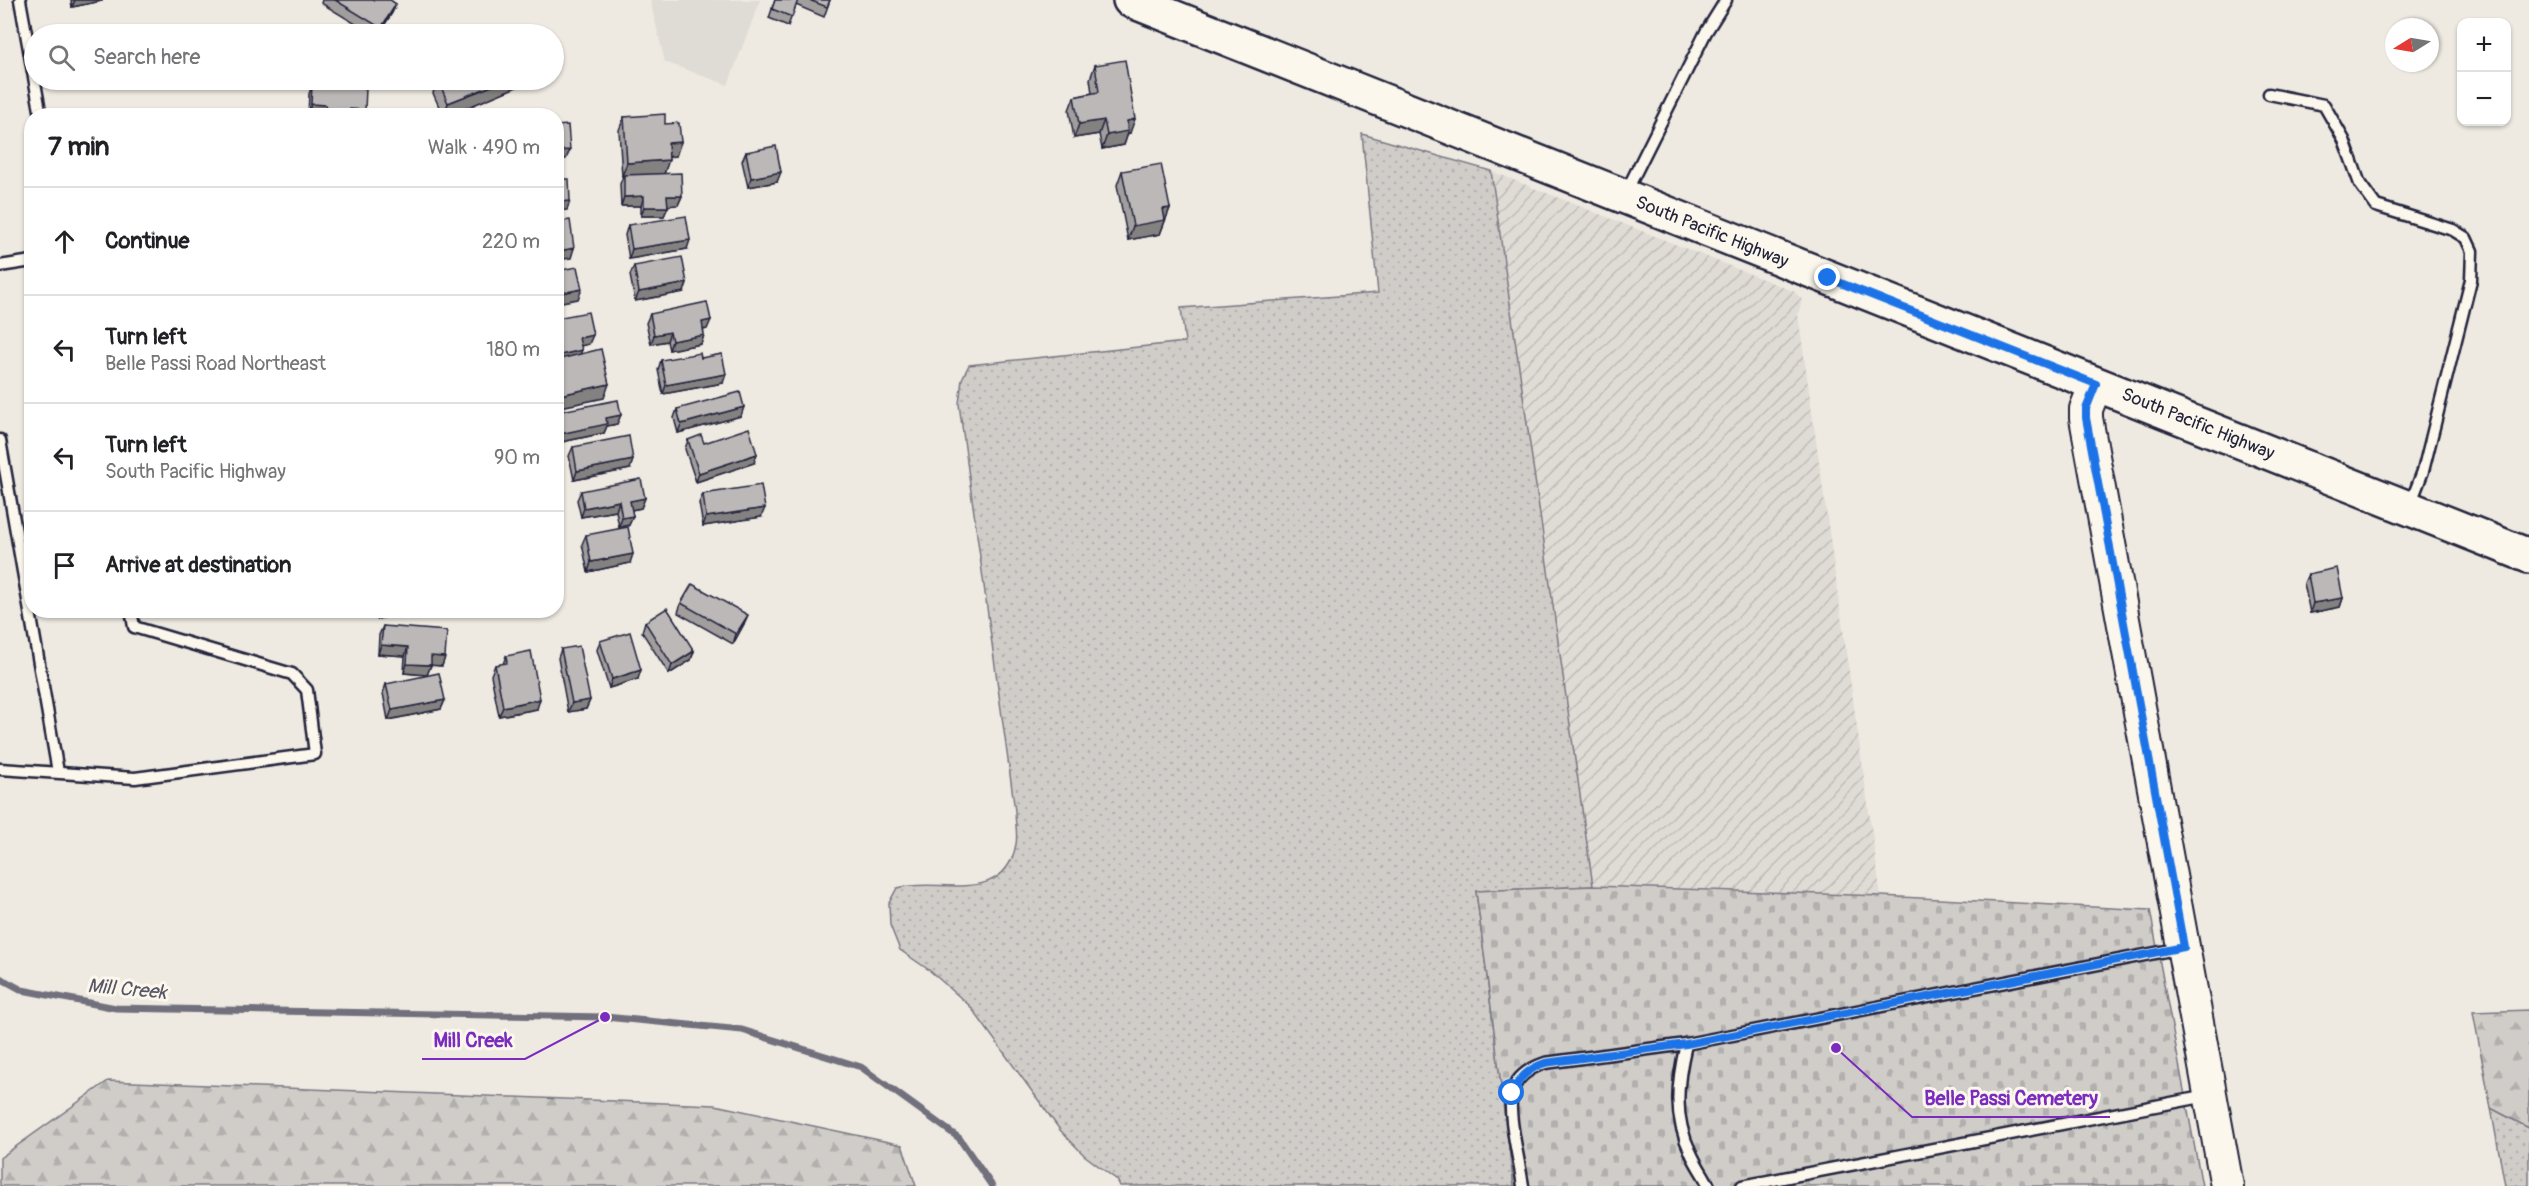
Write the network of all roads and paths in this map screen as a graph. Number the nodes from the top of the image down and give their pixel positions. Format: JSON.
{"nodes":[{"id":1,"x":20,"y":0,"type":"edge"},
{"id":2,"x":1130,"y":0,"type":"edge"},
{"id":3,"x":1726,"y":0,"type":"edge"},
{"id":4,"x":24,"y":24,"type":"edge"},
{"id":5,"x":36,"y":90,"type":"edge"},
{"id":6,"x":2269,"y":94,"type":"dead end"},
{"id":7,"x":40,"y":108,"type":"edge"},
{"id":8,"x":1624,"y":196,"type":"junction"},
{"id":9,"x":24,"y":262,"type":"edge"},
{"id":10,"x":0,"y":266,"type":"edge"},
{"id":11,"x":2096,"y":384,"type":"junction"},
{"id":12,"x":0,"y":440,"type":"edge"},
{"id":13,"x":2409,"y":508,"type":"junction"},
{"id":14,"x":2529,"y":556,"type":"edge"},
{"id":15,"x":24,"y":580,"type":"edge"},
{"id":16,"x":31,"y":618,"type":"edge"},
{"id":17,"x":132,"y":618,"type":"edge"},
{"id":18,"x":0,"y":769,"type":"edge"},
{"id":19,"x":57,"y":772,"type":"junction"},
{"id":20,"x":2184,"y":947,"type":"junction"},
{"id":21,"x":1686,"y":1044,"type":"junction"},
{"id":22,"x":2211,"y":1095,"type":"junction"},
{"id":23,"x":1524,"y":1186,"type":"edge"},
{"id":24,"x":1709,"y":1186,"type":"edge"},
{"id":25,"x":1742,"y":1186,"type":"edge"},
{"id":26,"x":2227,"y":1186,"type":"edge"}],
"edges":[{"from":1,"to":4,"type":"lane"},
{"from":2,"to":8,"type":"main road","name":"South Pacific Highway"},
{"from":3,"to":8,"type":"lane"},
{"from":5,"to":7,"type":"lane"},
{"from":6,"to":13,"type":"lane"},
{"from":8,"to":11,"type":"main road","name":"South Pacific Highway"},
{"from":9,"to":10,"type":"lane"},
{"from":11,"to":13,"type":"main road","name":"South Pacific Highway"},
{"from":11,"to":20,"type":"street"},
{"from":12,"to":15,"type":"lane"},
{"from":13,"to":14,"type":"main road","name":"South Pacific Highway"},
{"from":16,"to":19,"type":"lane"},
{"from":17,"to":19,"type":"lane"},
{"from":18,"to":19,"type":"lane"},
{"from":20,"to":21,"type":"lane"},
{"from":20,"to":22,"type":"street"},
{"from":21,"to":23,"type":"lane"},
{"from":21,"to":24,"type":"lane"},
{"from":22,"to":25,"type":"lane"},
{"from":22,"to":26,"type":"street"}]}
